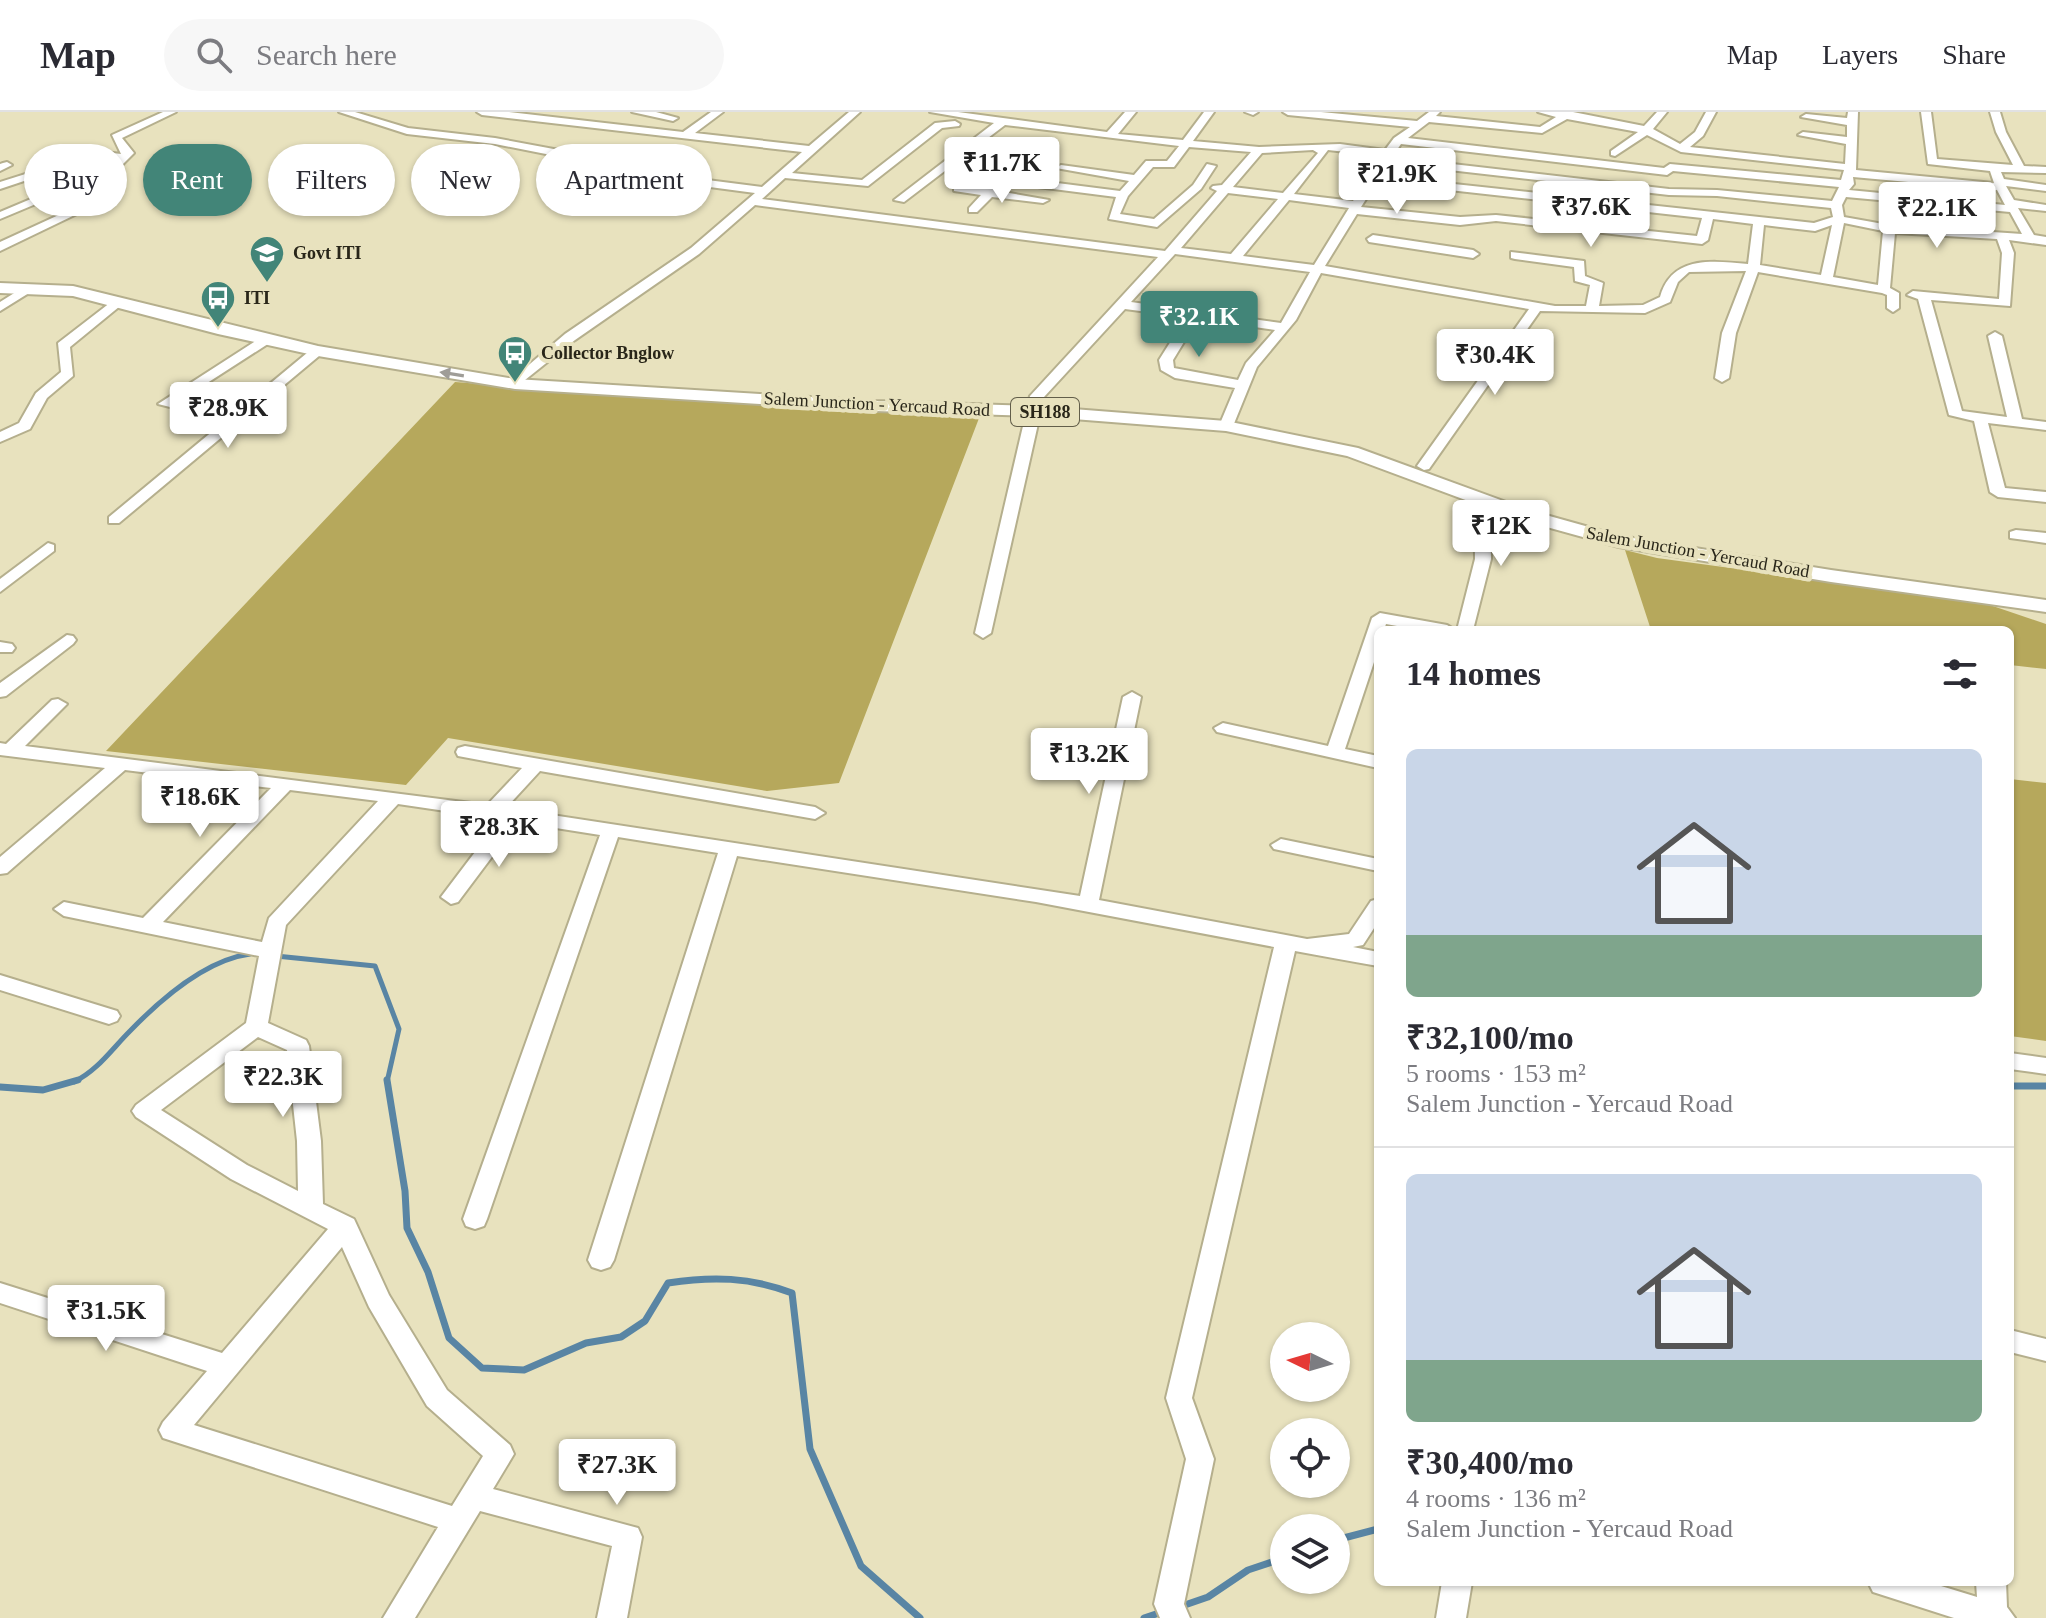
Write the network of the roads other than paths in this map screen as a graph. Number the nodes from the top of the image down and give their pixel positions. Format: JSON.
{"nodes":[{"id":1,"x":171,"y":112,"type":"edge"},
{"id":2,"x":344,"y":112,"type":"edge"},
{"id":3,"x":482,"y":112,"type":"edge"},
{"id":4,"x":599,"y":112,"type":"edge"},
{"id":5,"x":635,"y":112,"type":"edge"},
{"id":6,"x":718,"y":112,"type":"edge"},
{"id":7,"x":855,"y":112,"type":"edge"},
{"id":8,"x":921,"y":112,"type":"edge"},
{"id":9,"x":1131,"y":112,"type":"edge"},
{"id":10,"x":1209,"y":112,"type":"edge"},
{"id":11,"x":1288,"y":112,"type":"edge"},
{"id":12,"x":1543,"y":112,"type":"edge"},
{"id":13,"x":1611,"y":112,"type":"edge"},
{"id":14,"x":1662,"y":112,"type":"edge"},
{"id":15,"x":1711,"y":112,"type":"edge"},
{"id":16,"x":1926,"y":112,"type":"edge"},
{"id":17,"x":1995,"y":112,"type":"edge"},
{"id":18,"x":934,"y":113,"type":"edge"},
{"id":19,"x":1569,"y":114,"type":"edge"},
{"id":20,"x":1806,"y":117,"type":"dead end"},
{"id":21,"x":1852,"y":117,"type":"edge"},
{"id":22,"x":673,"y":118,"type":"dead end"},
{"id":23,"x":1425,"y":118,"type":"edge"},
{"id":24,"x":1002,"y":122,"type":"junction"},
{"id":25,"x":955,"y":124,"type":"dead end"},
{"id":26,"x":581,"y":125,"type":"junction"},
{"id":27,"x":611,"y":128,"type":"junction"},
{"id":28,"x":1647,"y":130,"type":"junction"},
{"id":29,"x":1803,"y":135,"type":"dead end"},
{"id":30,"x":684,"y":136,"type":"junction"},
{"id":31,"x":1110,"y":136,"type":"junction"},
{"id":32,"x":1398,"y":140,"type":"junction"},
{"id":33,"x":1852,"y":141,"type":"junction"},
{"id":34,"x":122,"y":144,"type":"edge"},
{"id":35,"x":1184,"y":144,"type":"junction"},
{"id":36,"x":1317,"y":148,"type":"junction"},
{"id":37,"x":1681,"y":149,"type":"junction"},
{"id":38,"x":812,"y":150,"type":"junction"},
{"id":39,"x":1259,"y":150,"type":"junction"},
{"id":40,"x":1615,"y":153,"type":"dead end"},
{"id":41,"x":1386,"y":157,"type":"junction"},
{"id":42,"x":1211,"y":166,"type":"dead end"},
{"id":43,"x":1061,"y":168,"type":"dead end"},
{"id":44,"x":1994,"y":168,"type":"junction"},
{"id":45,"x":2020,"y":168,"type":"junction"},
{"id":46,"x":2046,"y":170,"type":"edge"},
{"id":47,"x":784,"y":175,"type":"junction"},
{"id":48,"x":24,"y":178,"type":"edge"},
{"id":49,"x":1372,"y":178,"type":"junction"},
{"id":50,"x":1136,"y":179,"type":"junction"},
{"id":51,"x":1848,"y":180,"type":"junction"},
{"id":52,"x":2000,"y":185,"type":"junction"},
{"id":53,"x":0,"y":186,"type":"edge"},
{"id":54,"x":1197,"y":187,"type":"junction"},
{"id":55,"x":2046,"y":188,"type":"edge"},
{"id":56,"x":958,"y":189,"type":"dead end"},
{"id":57,"x":1225,"y":189,"type":"junction"},
{"id":58,"x":765,"y":191,"type":"junction"},
{"id":59,"x":989,"y":193,"type":"junction"},
{"id":60,"x":1123,"y":195,"type":"junction"},
{"id":61,"x":1286,"y":197,"type":"junction"},
{"id":62,"x":900,"y":200,"type":"dead end"},
{"id":63,"x":1043,"y":200,"type":"dead end"},
{"id":64,"x":753,"y":201,"type":"junction"},
{"id":65,"x":1836,"y":205,"type":"junction"},
{"id":66,"x":0,"y":206,"type":"edge"},
{"id":67,"x":2012,"y":206,"type":"junction"},
{"id":68,"x":24,"y":207,"type":"edge"},
{"id":69,"x":2046,"y":208,"type":"edge"},
{"id":70,"x":16,"y":210,"type":"junction"},
{"id":71,"x":973,"y":210,"type":"dead end"},
{"id":72,"x":1352,"y":212,"type":"junction"},
{"id":73,"x":0,"y":216,"type":"edge"},
{"id":74,"x":66,"y":216,"type":"edge"},
{"id":75,"x":1708,"y":217,"type":"junction"},
{"id":76,"x":1839,"y":219,"type":"junction"},
{"id":77,"x":1759,"y":222,"type":"junction"},
{"id":78,"x":1889,"y":229,"type":"junction"},
{"id":79,"x":2002,"y":236,"type":"junction"},
{"id":80,"x":2030,"y":238,"type":"junction"},
{"id":81,"x":1373,"y":239,"type":"junction"},
{"id":82,"x":1702,"y":240,"type":"junction"},
{"id":83,"x":2046,"y":241,"type":"edge"},
{"id":84,"x":0,"y":247,"type":"edge"},
{"id":85,"x":1170,"y":253,"type":"junction"},
{"id":86,"x":1364,"y":254,"type":"dead end"},
{"id":87,"x":1473,"y":254,"type":"dead end"},
{"id":88,"x":1515,"y":255,"type":"dead end"},
{"id":89,"x":1234,"y":258,"type":"junction"},
{"id":90,"x":1704,"y":266,"type":"junction"},
{"id":91,"x":1318,"y":269,"type":"junction"},
{"id":92,"x":1753,"y":269,"type":"junction"},
{"id":93,"x":1826,"y":280,"type":"junction"},
{"id":94,"x":0,"y":281,"type":"edge"},
{"id":95,"x":31,"y":285,"type":"junction"},
{"id":96,"x":0,"y":288,"type":"edge"},
{"id":97,"x":1888,"y":292,"type":"junction"},
{"id":98,"x":1923,"y":296,"type":"junction"},
{"id":99,"x":119,"y":302,"type":"junction"},
{"id":100,"x":1124,"y":305,"type":"junction"},
{"id":101,"x":0,"y":307,"type":"edge"},
{"id":102,"x":1537,"y":307,"type":"junction"},
{"id":103,"x":1893,"y":308,"type":"dead end"},
{"id":104,"x":1592,"y":310,"type":"junction"},
{"id":105,"x":1194,"y":315,"type":"junction"},
{"id":106,"x":1284,"y":327,"type":"junction"},
{"id":107,"x":1995,"y":336,"type":"dead end"},
{"id":108,"x":267,"y":340,"type":"junction"},
{"id":109,"x":318,"y":351,"type":"junction"},
{"id":110,"x":522,"y":378,"type":"junction"},
{"id":111,"x":1722,"y":378,"type":"dead end"},
{"id":112,"x":1243,"y":385,"type":"junction"},
{"id":113,"x":1036,"y":403,"type":"junction"},
{"id":114,"x":165,"y":404,"type":"dead end"},
{"id":115,"x":1980,"y":418,"type":"junction"},
{"id":116,"x":1228,"y":422,"type":"junction"},
{"id":117,"x":2015,"y":422,"type":"junction"},
{"id":118,"x":2046,"y":426,"type":"edge"},
{"id":119,"x":0,"y":438,"type":"edge"},
{"id":120,"x":1424,"y":466,"type":"junction"},
{"id":121,"x":2046,"y":497,"type":"edge"},
{"id":122,"x":1482,"y":500,"type":"junction"},
{"id":123,"x":114,"y":520,"type":"dead end"},
{"id":124,"x":2016,"y":535,"type":"dead end"},
{"id":125,"x":2046,"y":538,"type":"edge"},
{"id":126,"x":48,"y":548,"type":"dead end"},
{"id":127,"x":0,"y":587,"type":"edge"},
{"id":128,"x":2046,"y":594,"type":"edge"},
{"id":129,"x":2046,"y":606,"type":"edge"},
{"id":130,"x":1377,"y":626,"type":"edge"},
{"id":131,"x":1425,"y":626,"type":"edge"},
{"id":132,"x":1466,"y":626,"type":"edge"},
{"id":133,"x":983,"y":633,"type":"dead end"},
{"id":134,"x":1374,"y":636,"type":"edge"},
{"id":135,"x":67,"y":640,"type":"dead end"},
{"id":136,"x":0,"y":692,"type":"edge"},
{"id":137,"x":1132,"y":697,"type":"dead end"},
{"id":138,"x":58,"y":704,"type":"dead end"},
{"id":139,"x":1223,"y":728,"type":"dead end"},
{"id":140,"x":6,"y":750,"type":"edge"},
{"id":141,"x":465,"y":752,"type":"dead end"},
{"id":142,"x":1335,"y":753,"type":"junction"},
{"id":143,"x":1374,"y":761,"type":"edge"},
{"id":144,"x":122,"y":763,"type":"junction"},
{"id":145,"x":536,"y":764,"type":"junction"},
{"id":146,"x":285,"y":784,"type":"junction"},
{"id":147,"x":393,"y":797,"type":"junction"},
{"id":148,"x":815,"y":813,"type":"dead end"},
{"id":149,"x":502,"y":814,"type":"junction"},
{"id":150,"x":611,"y":830,"type":"junction"},
{"id":151,"x":1281,"y":845,"type":"dead end"},
{"id":152,"x":729,"y":848,"type":"junction"},
{"id":153,"x":1374,"y":864,"type":"edge"},
{"id":154,"x":0,"y":868,"type":"edge"},
{"id":155,"x":451,"y":897,"type":"dead end"},
{"id":156,"x":1088,"y":905,"type":"junction"},
{"id":157,"x":64,"y":909,"type":"dead end"},
{"id":158,"x":1374,"y":912,"type":"edge"},
{"id":159,"x":147,"y":926,"type":"junction"},
{"id":160,"x":1297,"y":944,"type":"junction"},
{"id":161,"x":271,"y":951,"type":"junction"},
{"id":162,"x":1374,"y":958,"type":"edge"},
{"id":163,"x":0,"y":982,"type":"edge"},
{"id":164,"x":109,"y":1016,"type":"dead end"},
{"id":165,"x":256,"y":1027,"type":"junction"},
{"id":166,"x":2014,"y":1062,"type":"edge"},
{"id":167,"x":2046,"y":1066,"type":"edge"},
{"id":168,"x":311,"y":1209,"type":"junction"},
{"id":169,"x":475,"y":1219,"type":"dead end"},
{"id":170,"x":345,"y":1226,"type":"junction"},
{"id":171,"x":601,"y":1260,"type":"dead end"},
{"id":172,"x":0,"y":1293,"type":"edge"},
{"id":173,"x":2014,"y":1342,"type":"edge"},
{"id":174,"x":2046,"y":1350,"type":"edge"},
{"id":175,"x":227,"y":1366,"type":"junction"},
{"id":176,"x":474,"y":1497,"type":"junction"},
{"id":177,"x":459,"y":1521,"type":"junction"},
{"id":178,"x":1456,"y":1586,"type":"edge"},
{"id":179,"x":1896,"y":1586,"type":"edge"},
{"id":180,"x":1992,"y":1586,"type":"edge"},
{"id":181,"x":1996,"y":1617,"type":"edge"},
{"id":182,"x":398,"y":1618,"type":"edge"},
{"id":183,"x":612,"y":1618,"type":"edge"},
{"id":184,"x":1175,"y":1618,"type":"edge"},
{"id":185,"x":1451,"y":1618,"type":"edge"}],
"edges":[{"from":1,"to":34,"type":"street"},
{"from":2,"to":58,"type":"street"},
{"from":3,"to":26,"type":"street"},
{"from":4,"to":26,"type":"street"},
{"from":5,"to":22,"type":"street"},
{"from":5,"to":27,"type":"street"},
{"from":6,"to":30,"type":"street"},
{"from":7,"to":38,"type":"street"},
{"from":8,"to":18,"type":"street"},
{"from":9,"to":31,"type":"street"},
{"from":10,"to":35,"type":"street"},
{"from":11,"to":23,"type":"street"},
{"from":12,"to":19,"type":"street"},
{"from":13,"to":28,"type":"street"},
{"from":14,"to":28,"type":"street"},
{"from":15,"to":37,"type":"street"},
{"from":16,"to":44,"type":"street"},
{"from":17,"to":45,"type":"street"},
{"from":18,"to":24,"type":"street"},
{"from":19,"to":23,"type":"street"},
{"from":19,"to":28,"type":"street"},
{"from":20,"to":21,"type":"street"},
{"from":21,"to":33,"type":"street"},
{"from":23,"to":32,"type":"street"},
{"from":24,"to":31,"type":"street"},
{"from":24,"to":62,"type":"street"},
{"from":25,"to":47,"type":"street"},
{"from":26,"to":27,"type":"street"},
{"from":27,"to":30,"type":"street"},
{"from":28,"to":37,"type":"street"},
{"from":28,"to":40,"type":"street"},
{"from":29,"to":33,"type":"street"},
{"from":30,"to":38,"type":"street"},
{"from":31,"to":35,"type":"street"},
{"from":32,"to":41,"type":"street"},
{"from":32,"to":51,"type":"street"},
{"from":33,"to":51,"type":"street"},
{"from":35,"to":39,"type":"street"},
{"from":35,"to":50,"type":"street"},
{"from":36,"to":39,"type":"street"},
{"from":36,"to":41,"type":"street"},
{"from":36,"to":61,"type":"street"},
{"from":37,"to":51,"type":"street"},
{"from":38,"to":47,"type":"street"},
{"from":39,"to":57,"type":"street"},
{"from":41,"to":49,"type":"street"},
{"from":41,"to":65,"type":"street"},
{"from":42,"to":54,"type":"street"},
{"from":43,"to":50,"type":"street"},
{"from":44,"to":45,"type":"street"},
{"from":44,"to":52,"type":"street"},
{"from":45,"to":46,"type":"street"},
{"from":47,"to":58,"type":"street"},
{"from":48,"to":53,"type":"street"},
{"from":49,"to":72,"type":"street"},
{"from":49,"to":75,"type":"street"},
{"from":50,"to":60,"type":"street"},
{"from":51,"to":52,"type":"street"},
{"from":51,"to":65,"type":"street"},
{"from":51,"to":67,"type":"street"},
{"from":52,"to":55,"type":"street"},
{"from":52,"to":67,"type":"street"},
{"from":54,"to":57,"type":"street"},
{"from":54,"to":60,"type":"street"},
{"from":56,"to":59,"type":"street"},
{"from":57,"to":61,"type":"street"},
{"from":57,"to":85,"type":"street"},
{"from":58,"to":64,"type":"street"},
{"from":59,"to":60,"type":"street"},
{"from":59,"to":63,"type":"street"},
{"from":59,"to":71,"type":"street"},
{"from":61,"to":72,"type":"street"},
{"from":61,"to":89,"type":"street"},
{"from":64,"to":85,"type":"street"},
{"from":64,"to":110,"type":"street"},
{"from":65,"to":76,"type":"street"},
{"from":66,"to":70,"type":"street"},
{"from":67,"to":69,"type":"street"},
{"from":67,"to":80,"type":"street"},
{"from":68,"to":70,"type":"street"},
{"from":70,"to":73,"type":"street"},
{"from":72,"to":81,"type":"street"},
{"from":72,"to":82,"type":"street"},
{"from":72,"to":91,"type":"street"},
{"from":74,"to":84,"type":"street"},
{"from":75,"to":77,"type":"street"},
{"from":75,"to":82,"type":"street"},
{"from":76,"to":77,"type":"street"},
{"from":76,"to":78,"type":"street"},
{"from":76,"to":93,"type":"street"},
{"from":77,"to":92,"type":"street"},
{"from":78,"to":79,"type":"street"},
{"from":78,"to":97,"type":"street"},
{"from":79,"to":80,"type":"street"},
{"from":79,"to":98,"type":"street"},
{"from":80,"to":83,"type":"street"},
{"from":81,"to":86,"type":"street"},
{"from":81,"to":87,"type":"street"},
{"from":82,"to":90,"type":"street"},
{"from":85,"to":89,"type":"street"},
{"from":85,"to":100,"type":"street"},
{"from":88,"to":104,"type":"street"},
{"from":89,"to":91,"type":"street"},
{"from":90,"to":92,"type":"street"},
{"from":90,"to":104,"type":"street"},
{"from":91,"to":102,"type":"street"},
{"from":91,"to":106,"type":"street"},
{"from":92,"to":93,"type":"street"},
{"from":92,"to":111,"type":"street"},
{"from":93,"to":97,"type":"street"},
{"from":94,"to":95,"type":"main road","name":"Salem Junction - Yercaud Road","number":"SH188"},
{"from":95,"to":96,"type":"main road"},
{"from":95,"to":99,"type":"main road","name":"Salem Junction - Yercaud Road","number":"SH188"},
{"from":95,"to":101,"type":"street"},
{"from":95,"to":110,"type":"main road","number":"SH188"},
{"from":97,"to":98,"type":"street"},
{"from":97,"to":103,"type":"street"},
{"from":98,"to":115,"type":"street"},
{"from":99,"to":108,"type":"main road","name":"Salem Junction - Yercaud Road","number":"SH188"},
{"from":99,"to":119,"type":"street"},
{"from":100,"to":105,"type":"street"},
{"from":100,"to":113,"type":"street"},
{"from":102,"to":104,"type":"street"},
{"from":102,"to":120,"type":"street"},
{"from":105,"to":106,"type":"street"},
{"from":105,"to":112,"type":"street"},
{"from":106,"to":112,"type":"street"},
{"from":107,"to":117,"type":"street"},
{"from":108,"to":109,"type":"main road","name":"Salem Junction - Yercaud Road","number":"SH188"},
{"from":108,"to":114,"type":"street"},
{"from":110,"to":109,"type":"main road","name":"Salem Junction - Yercaud Road","number":"SH188","one_way":true},
{"from":109,"to":123,"type":"street"},
{"from":110,"to":113,"type":"main road","name":"Salem Junction - Yercaud Road","number":"SH188"},
{"from":112,"to":116,"type":"street"},
{"from":113,"to":116,"type":"main road","name":"Salem Junction - Yercaud Road","number":"SH188"},
{"from":113,"to":133,"type":"street"},
{"from":115,"to":117,"type":"street"},
{"from":115,"to":121,"type":"street"},
{"from":116,"to":120,"type":"main road","number":"SH188"},
{"from":116,"to":122,"type":"main road","name":"Salem Junction - Yercaud Road","number":"SH188"},
{"from":117,"to":118,"type":"street"},
{"from":120,"to":128,"type":"main road","number":"SH188"},
{"from":122,"to":129,"type":"main road","name":"Salem Junction - Yercaud Road","number":"SH188"},
{"from":122,"to":132,"type":"street"},
{"from":124,"to":125,"type":"street"},
{"from":126,"to":127,"type":"street"},
{"from":130,"to":131,"type":"street"},
{"from":134,"to":142,"type":"street"},
{"from":135,"to":136,"type":"street"},
{"from":137,"to":156,"type":"street"},
{"from":138,"to":140,"type":"street"},
{"from":139,"to":142,"type":"street"},
{"from":140,"to":144,"type":"street"},
{"from":141,"to":145,"type":"street"},
{"from":142,"to":143,"type":"street"},
{"from":144,"to":146,"type":"street"},
{"from":144,"to":154,"type":"street"},
{"from":145,"to":148,"type":"street"},
{"from":145,"to":149,"type":"street"},
{"from":146,"to":147,"type":"street"},
{"from":146,"to":159,"type":"street"},
{"from":147,"to":149,"type":"street"},
{"from":147,"to":161,"type":"street"},
{"from":149,"to":150,"type":"street"},
{"from":149,"to":155,"type":"street"},
{"from":150,"to":152,"type":"street"},
{"from":150,"to":169,"type":"street"},
{"from":151,"to":153,"type":"street"},
{"from":152,"to":156,"type":"street"},
{"from":152,"to":171,"type":"street"},
{"from":156,"to":160,"type":"street"},
{"from":157,"to":159,"type":"street"},
{"from":158,"to":160,"type":"street"},
{"from":159,"to":161,"type":"street"},
{"from":160,"to":162,"type":"street"},
{"from":160,"to":184,"type":"street"},
{"from":161,"to":165,"type":"street"},
{"from":163,"to":164,"type":"street"},
{"from":165,"to":168,"type":"street"},
{"from":165,"to":168,"type":"street"},
{"from":166,"to":167,"type":"street"},
{"from":168,"to":170,"type":"street"},
{"from":170,"to":175,"type":"street"},
{"from":170,"to":176,"type":"street"},
{"from":172,"to":175,"type":"street"},
{"from":173,"to":174,"type":"street"},
{"from":175,"to":177,"type":"street"},
{"from":176,"to":177,"type":"street"},
{"from":176,"to":183,"type":"street"},
{"from":177,"to":182,"type":"street"},
{"from":178,"to":185,"type":"street"},
{"from":179,"to":181,"type":"street"},
{"from":180,"to":181,"type":"street"}]}
